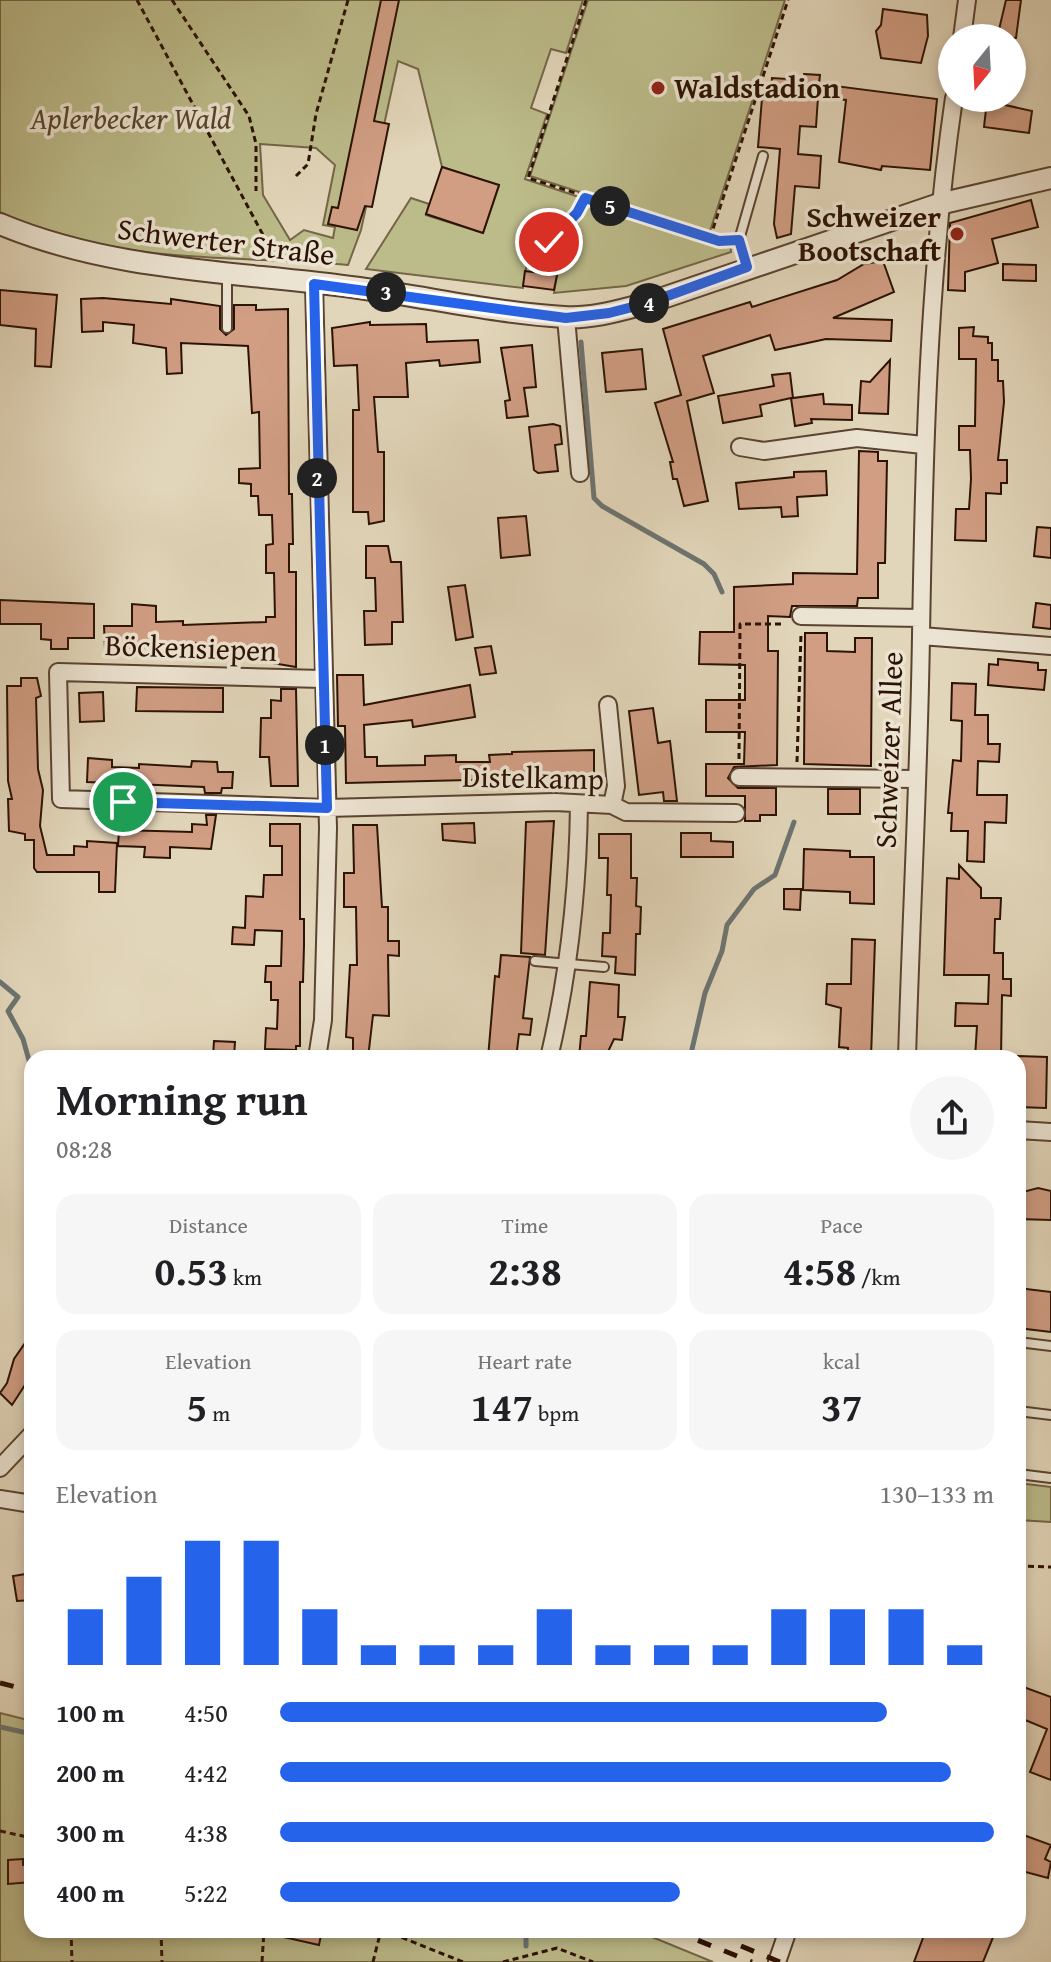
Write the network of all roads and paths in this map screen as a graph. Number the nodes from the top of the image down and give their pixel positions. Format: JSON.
{"nodes":[{"id":1,"x":137,"y":0,"type":"edge"},
{"id":2,"x":172,"y":0,"type":"edge"},
{"id":3,"x":348,"y":0,"type":"edge"},
{"id":4,"x":586,"y":0,"type":"edge"},
{"id":5,"x":788,"y":0,"type":"edge"},
{"id":6,"x":967,"y":0,"type":"edge"},
{"id":7,"x":964,"y":24,"type":"edge"},
{"id":8,"x":952,"y":112,"type":"edge"},
{"id":9,"x":763,"y":156,"type":"dead end"},
{"id":10,"x":296,"y":176,"type":"dead end"},
{"id":11,"x":1051,"y":178,"type":"edge"},
{"id":12,"x":256,"y":191,"type":"dead end"},
{"id":13,"x":585,"y":198,"type":"junction"},
{"id":14,"x":939,"y":204,"type":"junction"},
{"id":15,"x":0,"y":224,"type":"edge"},
{"id":16,"x":710,"y":238,"type":"junction"},
{"id":17,"x":739,"y":240,"type":"junction"},
{"id":18,"x":747,"y":267,"type":"junction"},
{"id":19,"x":546,"y":272,"type":"dead end"},
{"id":20,"x":227,"y":274,"type":"junction"},
{"id":21,"x":282,"y":280,"type":"junction"},
{"id":22,"x":314,"y":284,"type":"junction"},
{"id":23,"x":566,"y":318,"type":"junction"},
{"id":24,"x":227,"y":328,"type":"dead end"},
{"id":25,"x":923,"y":445,"type":"junction"},
{"id":26,"x":740,"y":447,"type":"dead end"},
{"id":27,"x":580,"y":473,"type":"dead end"},
{"id":28,"x":921,"y":618,"type":"junction"},
{"id":29,"x":801,"y":620,"type":"junction"},
{"id":30,"x":921,"y":636,"type":"junction"},
{"id":31,"x":1051,"y":646,"type":"edge"},
{"id":32,"x":58,"y":672,"type":"joint"},
{"id":33,"x":322,"y":679,"type":"junction"},
{"id":34,"x":608,"y":705,"type":"dead end"},
{"id":35,"x":739,"y":777,"type":"joint"},
{"id":36,"x":796,"y":778,"type":"junction"},
{"id":37,"x":915,"y":779,"type":"junction"},
{"id":38,"x":579,"y":804,"type":"junction"},
{"id":39,"x":612,"y":805,"type":"junction"},
{"id":40,"x":327,"y":808,"type":"junction"},
{"id":41,"x":736,"y":813,"type":"dead end"},
{"id":42,"x":535,"y":961,"type":"dead end"},
{"id":43,"x":569,"y":963,"type":"junction"},
{"id":44,"x":604,"y":967,"type":"dead end"},
{"id":45,"x":318,"y":1050,"type":"edge"},
{"id":46,"x":551,"y":1050,"type":"edge"},
{"id":47,"x":907,"y":1050,"type":"edge"},
{"id":48,"x":1026,"y":1130,"type":"edge"},
{"id":49,"x":1051,"y":1132,"type":"edge"},
{"id":50,"x":1026,"y":1343,"type":"edge"},
{"id":51,"x":1051,"y":1346,"type":"edge"},
{"id":52,"x":1026,"y":1412,"type":"edge"},
{"id":53,"x":1051,"y":1415,"type":"edge"},
{"id":54,"x":24,"y":1442,"type":"edge"},
{"id":55,"x":0,"y":1468,"type":"edge"},
{"id":56,"x":1026,"y":1475,"type":"edge"},
{"id":57,"x":1051,"y":1478,"type":"edge"},
{"id":58,"x":0,"y":1499,"type":"edge"},
{"id":59,"x":24,"y":1503,"type":"edge"},
{"id":60,"x":1026,"y":1566,"type":"edge"},
{"id":61,"x":1051,"y":1567,"type":"edge"},
{"id":62,"x":0,"y":1831,"type":"edge"},
{"id":63,"x":24,"y":1836,"type":"edge"},
{"id":64,"x":71,"y":1938,"type":"edge"},
{"id":65,"x":161,"y":1938,"type":"edge"},
{"id":66,"x":264,"y":1938,"type":"edge"},
{"id":67,"x":380,"y":1938,"type":"edge"},
{"id":68,"x":402,"y":1938,"type":"edge"},
{"id":69,"x":785,"y":1938,"type":"edge"},
{"id":70,"x":72,"y":1962,"type":"edge"},
{"id":71,"x":162,"y":1962,"type":"edge"},
{"id":72,"x":262,"y":1962,"type":"edge"},
{"id":73,"x":373,"y":1962,"type":"edge"},
{"id":74,"x":463,"y":1962,"type":"edge"},
{"id":75,"x":503,"y":1962,"type":"edge"},
{"id":76,"x":593,"y":1962,"type":"edge"},
{"id":77,"x":777,"y":1962,"type":"edge"}],
"edges":[{"from":1,"to":21,"type":"path"},
{"from":2,"to":12,"type":"path"},
{"from":3,"to":10,"type":"path"},
{"from":4,"to":13,"type":"path"},
{"from":5,"to":16,"type":"path"},
{"from":6,"to":7,"type":"street"},
{"from":8,"to":14,"type":"street","name":"Schweizer Allee"},
{"from":9,"to":17,"type":"lane"},
{"from":11,"to":14,"type":"street","name":"Schwerter Straße"},
{"from":13,"to":16,"type":"path"},
{"from":13,"to":19,"type":"path"},
{"from":14,"to":18,"type":"street","name":"Schwerter Straße"},
{"from":14,"to":25,"type":"street","name":"Schweizer Allee"},
{"from":15,"to":20,"type":"street","name":"Schwerter Straße"},
{"from":16,"to":17,"type":"path"},
{"from":17,"to":18,"type":"lane"},
{"from":18,"to":23,"type":"street","name":"Schwerter Straße"},
{"from":20,"to":21,"type":"street","name":"Schwerter Straße"},
{"from":20,"to":24,"type":"lane"},
{"from":21,"to":22,"type":"street","name":"Schwerter Straße"},
{"from":22,"to":23,"type":"street","name":"Schwerter Straße"},
{"from":22,"to":33,"type":"street"},
{"from":23,"to":27,"type":"street"},
{"from":25,"to":26,"type":"street"},
{"from":25,"to":28,"type":"street","name":"Schweizer Allee"},
{"from":28,"to":29,"type":"street"},
{"from":28,"to":30,"type":"street","name":"Schweizer Allee"},
{"from":29,"to":35,"type":"path"},
{"from":29,"to":36,"type":"path"},
{"from":30,"to":31,"type":"street"},
{"from":30,"to":37,"type":"street","name":"Schweizer Allee"},
{"from":32,"to":33,"type":"street","name":"Böckensiepen"},
{"from":32,"to":40,"type":"street","name":"Distelkamp"},
{"from":33,"to":40,"type":"street"},
{"from":34,"to":39,"type":"street"},
{"from":35,"to":36,"type":"street"},
{"from":36,"to":37,"type":"street"},
{"from":37,"to":47,"type":"street","name":"Schweizer Allee"},
{"from":38,"to":39,"type":"street","name":"Distelkamp"},
{"from":38,"to":40,"type":"street","name":"Distelkamp"},
{"from":38,"to":43,"type":"street"},
{"from":39,"to":41,"type":"street","name":"Distelkamp"},
{"from":40,"to":45,"type":"street"},
{"from":42,"to":43,"type":"lane"},
{"from":43,"to":44,"type":"lane"},
{"from":43,"to":46,"type":"street"},
{"from":48,"to":49,"type":"street"},
{"from":50,"to":51,"type":"lane"},
{"from":52,"to":53,"type":"lane"},
{"from":54,"to":55,"type":"street"},
{"from":56,"to":57,"type":"lane"},
{"from":58,"to":59,"type":"street"},
{"from":60,"to":61,"type":"path"},
{"from":62,"to":63,"type":"path"},
{"from":64,"to":70,"type":"path"},
{"from":65,"to":71,"type":"path"},
{"from":66,"to":72,"type":"path"},
{"from":67,"to":73,"type":"path"},
{"from":68,"to":74,"type":"path"},
{"from":69,"to":77,"type":"street"},
{"from":75,"to":76,"type":"path"}]}
